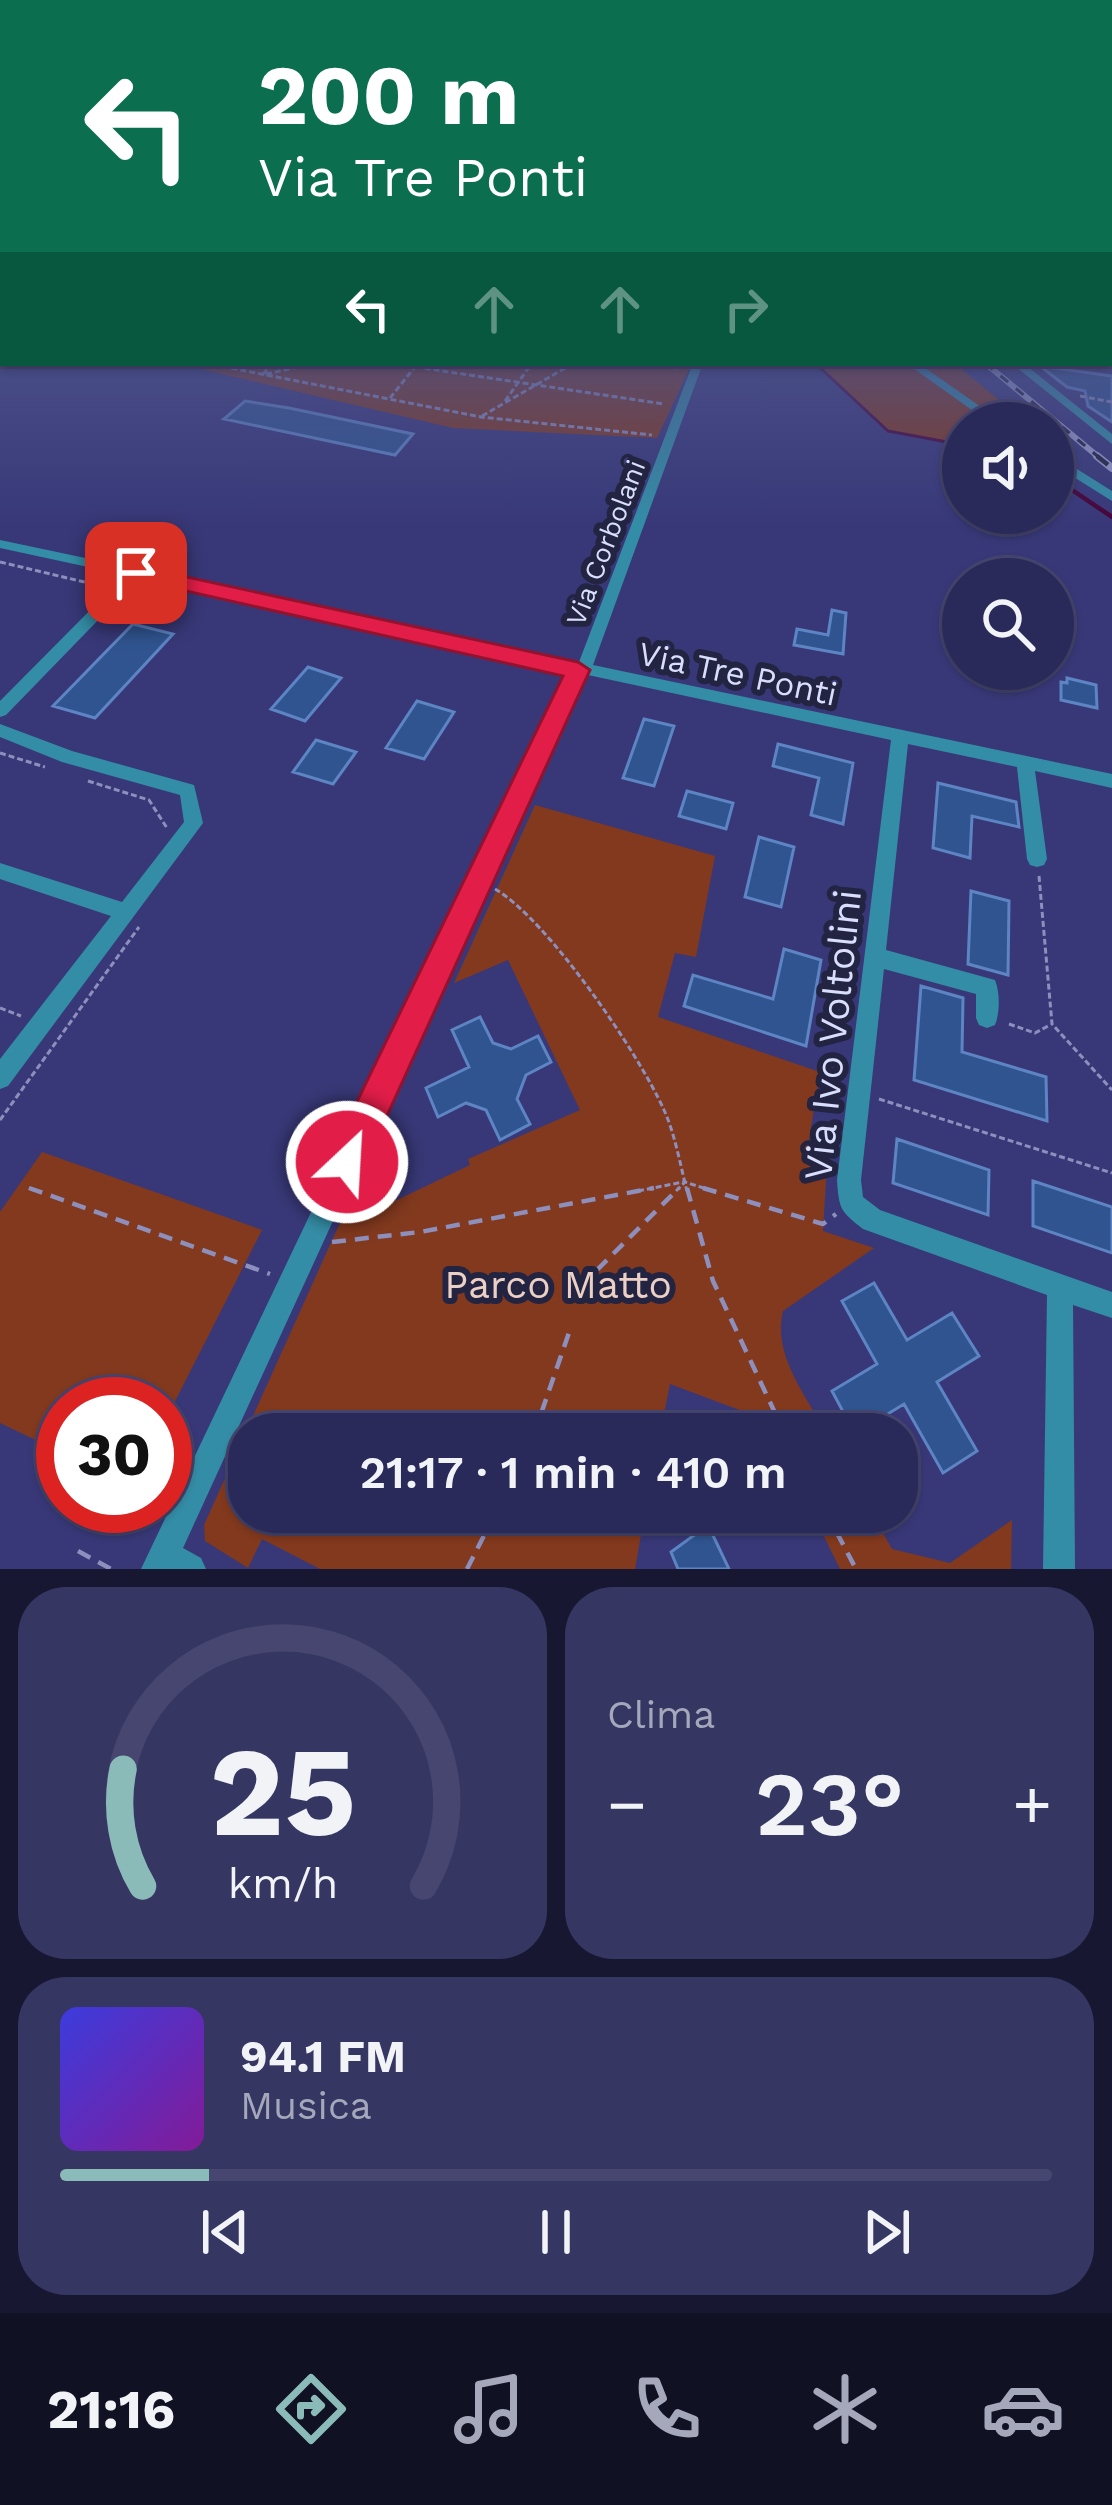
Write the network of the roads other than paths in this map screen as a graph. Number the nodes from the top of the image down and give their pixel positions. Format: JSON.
{"nodes":[{"id":1,"x":687,"y":379,"type":"edge"},
{"id":2,"x":935,"y":379,"type":"edge"},
{"id":3,"x":1036,"y":379,"type":"edge"},
{"id":4,"x":968,"y":402,"type":"edge"},
{"id":5,"x":1112,"y":440,"type":"edge"},
{"id":6,"x":1074,"y":472,"type":"edge"},
{"id":7,"x":1112,"y":497,"type":"edge"},
{"id":8,"x":0,"y":544,"type":"edge"},
{"id":9,"x":136,"y":573,"type":"junction"},
{"id":10,"x":580,"y":671,"type":"junction"},
{"id":11,"x":0,"y":711,"type":"edge"},
{"id":12,"x":0,"y":730,"type":"edge"},
{"id":13,"x":900,"y":737,"type":"junction"},
{"id":14,"x":1025,"y":763,"type":"junction"},
{"id":15,"x":1112,"y":781,"type":"edge"},
{"id":16,"x":1037,"y":859,"type":"road end"},
{"id":17,"x":0,"y":872,"type":"edge"},
{"id":18,"x":127,"y":912,"type":"junction"},
{"id":19,"x":875,"y":957,"type":"junction"},
{"id":20,"x":987,"y":1018,"type":"road end"},
{"id":21,"x":0,"y":1078,"type":"edge"},
{"id":22,"x":1060,"y":1287,"type":"junction"},
{"id":23,"x":1112,"y":1305,"type":"edge"},
{"id":24,"x":170,"y":1564,"type":"edge"},
{"id":25,"x":1059,"y":1569,"type":"edge"}],
"edges":[{"from":1,"to":10,"type":"street","name":"Via Corbolani"},
{"from":2,"to":4,"type":"street"},
{"from":3,"to":5,"type":"street"},
{"from":6,"to":7,"type":"street"},
{"from":8,"to":9,"type":"street","name":"Via Tre Ponti"},
{"from":9,"to":10,"type":"street","name":"Via Tre Ponti"},
{"from":9,"to":11,"type":"street"},
{"from":10,"to":13,"type":"street","name":"Via Tre Ponti"},
{"from":10,"to":24,"type":"street","name":"Via Corbolani"},
{"from":12,"to":18,"type":"street"},
{"from":13,"to":14,"type":"street","name":"Via Tre Ponti"},
{"from":13,"to":19,"type":"street","name":"Via Ivo Voltolini"},
{"from":14,"to":15,"type":"street","name":"Via Tre Ponti"},
{"from":14,"to":16,"type":"street"},
{"from":17,"to":18,"type":"street"},
{"from":18,"to":21,"type":"street"},
{"from":19,"to":20,"type":"street"},
{"from":19,"to":22,"type":"street","name":"Via Ivo Voltolini"},
{"from":22,"to":23,"type":"street","name":"Via Ivo Voltolini"},
{"from":22,"to":25,"type":"street"}]}
